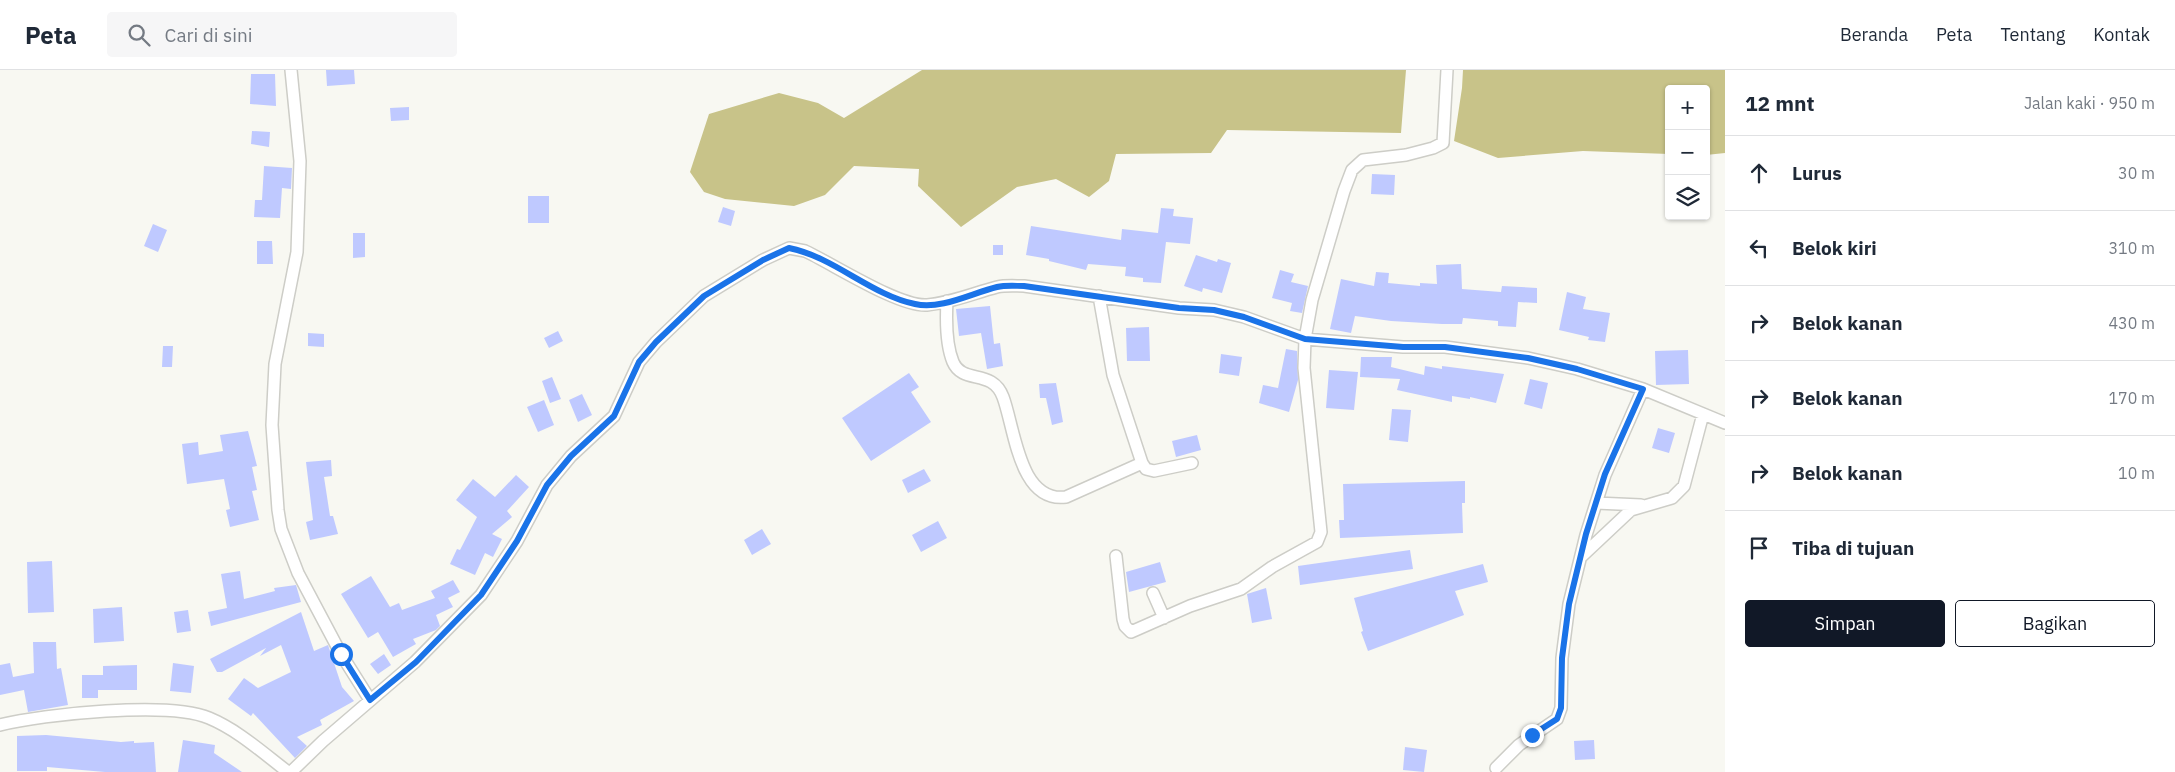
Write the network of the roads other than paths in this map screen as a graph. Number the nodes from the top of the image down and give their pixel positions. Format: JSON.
{"nodes":[{"id":1,"x":291,"y":70,"type":"edge"},
{"id":2,"x":1447,"y":70,"type":"edge"},
{"id":3,"x":1099,"y":296,"type":"junction"},
{"id":4,"x":948,"y":301,"type":"junction"},
{"id":5,"x":1305,"y":339,"type":"junction"},
{"id":6,"x":1643,"y":389,"type":"junction"},
{"id":7,"x":1703,"y":414,"type":"junction"},
{"id":8,"x":1725,"y":422,"type":"edge"},
{"id":9,"x":1142,"y":463,"type":"junction"},
{"id":10,"x":1192,"y":463,"type":"dead end"},
{"id":11,"x":1596,"y":502,"type":"junction"},
{"id":12,"x":1646,"y":505,"type":"junction"},
{"id":13,"x":1116,"y":556,"type":"dead end"},
{"id":14,"x":1580,"y":558,"type":"junction"},
{"id":15,"x":1153,"y":594,"type":"dead end"},
{"id":16,"x":1164,"y":618,"type":"junction"},
{"id":17,"x":370,"y":700,"type":"junction"},
{"id":18,"x":0,"y":725,"type":"edge"},
{"id":19,"x":1496,"y":768,"type":"dead end"},
{"id":20,"x":290,"y":772,"type":"edge"}],
"edges":[{"from":1,"to":17,"type":"street"},
{"from":2,"to":5,"type":"street"},
{"from":3,"to":4,"type":"street"},
{"from":3,"to":5,"type":"street"},
{"from":3,"to":9,"type":"street"},
{"from":4,"to":9,"type":"street"},
{"from":4,"to":17,"type":"street"},
{"from":5,"to":6,"type":"street"},
{"from":5,"to":16,"type":"street"},
{"from":6,"to":7,"type":"street"},
{"from":6,"to":11,"type":"street"},
{"from":7,"to":8,"type":"street"},
{"from":7,"to":12,"type":"street"},
{"from":9,"to":10,"type":"street"},
{"from":11,"to":12,"type":"street"},
{"from":11,"to":14,"type":"street"},
{"from":12,"to":14,"type":"street"},
{"from":13,"to":16,"type":"street"},
{"from":14,"to":19,"type":"street"},
{"from":15,"to":16,"type":"street"},
{"from":17,"to":20,"type":"street"},
{"from":18,"to":20,"type":"street"}]}
